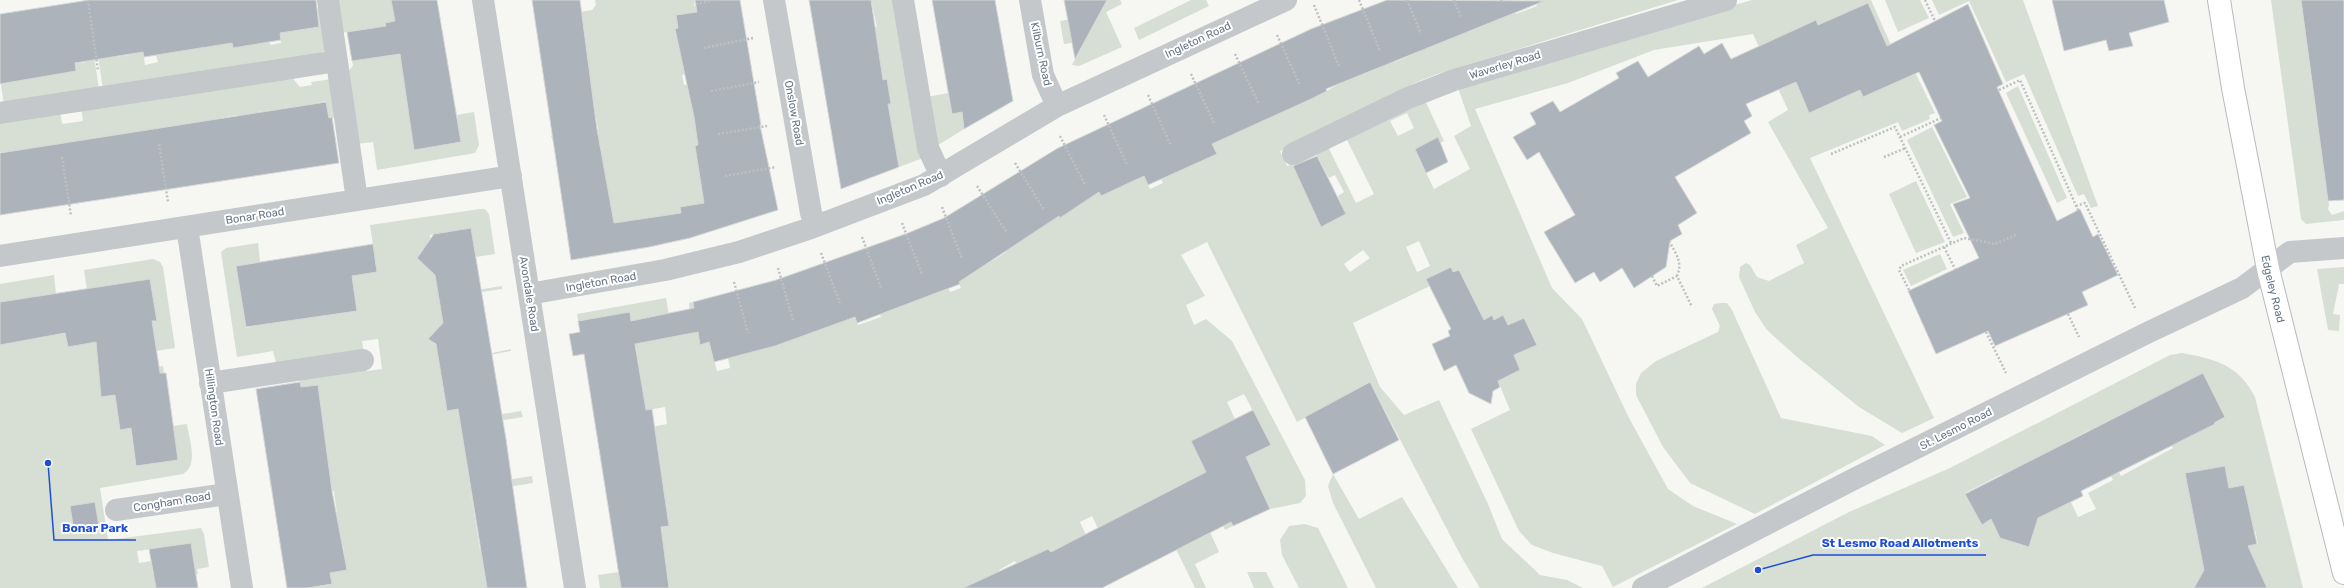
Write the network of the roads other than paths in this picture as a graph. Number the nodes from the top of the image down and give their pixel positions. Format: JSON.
{"nodes":[{"id":1,"x":328,"y":0,"type":"edge"},
{"id":2,"x":483,"y":0,"type":"edge"},
{"id":3,"x":774,"y":0,"type":"edge"},
{"id":4,"x":903,"y":0,"type":"edge"},
{"id":5,"x":1030,"y":0,"type":"edge"},
{"id":6,"x":1726,"y":0,"type":"edge"},
{"id":7,"x":2219,"y":0,"type":"edge"},
{"id":8,"x":1277,"y":3,"type":"edge"},
{"id":9,"x":337,"y":61,"type":"junction"},
{"id":10,"x":1052,"y":109,"type":"junction"},
{"id":11,"x":0,"y":113,"type":"edge"},
{"id":12,"x":1293,"y":154,"type":"dead end"},
{"id":13,"x":511,"y":176,"type":"junction"},
{"id":14,"x":937,"y":179,"type":"junction"},
{"id":15,"x":357,"y":200,"type":"junction"},
{"id":16,"x":814,"y":227,"type":"junction"},
{"id":17,"x":180,"y":228,"type":"junction"},
{"id":18,"x":2344,"y":248,"type":"edge"},
{"id":19,"x":0,"y":256,"type":"edge"},
{"id":20,"x":2268,"y":269,"type":"junction"},
{"id":21,"x":529,"y":294,"type":"junction"},
{"id":22,"x":363,"y":360,"type":"dead end"},
{"id":23,"x":210,"y":383,"type":"junction"},
{"id":24,"x":227,"y":494,"type":"junction"},
{"id":25,"x":116,"y":510,"type":"dead end"},
{"id":26,"x":2344,"y":574,"type":"edge"},
{"id":27,"x":242,"y":588,"type":"edge"},
{"id":28,"x":575,"y":588,"type":"edge"},
{"id":29,"x":1643,"y":588,"type":"edge"}],
"edges":[{"from":1,"to":9,"type":"street"},
{"from":2,"to":13,"type":"street","name":"Avondale Road"},
{"from":3,"to":16,"type":"street","name":"Onslow Road"},
{"from":4,"to":14,"type":"street"},
{"from":5,"to":10,"type":"street","name":"Kilburn Road"},
{"from":6,"to":12,"type":"street","name":"Waverley Road"},
{"from":7,"to":20,"type":"main road","name":"Edgeley Road"},
{"from":8,"to":10,"type":"street","name":"Ingleton Road"},
{"from":9,"to":11,"type":"street"},
{"from":9,"to":15,"type":"street"},
{"from":10,"to":14,"type":"street","name":"Ingleton Road"},
{"from":13,"to":15,"type":"street","name":"Bonar Road"},
{"from":13,"to":21,"type":"street","name":"Avondale Road"},
{"from":14,"to":16,"type":"street","name":"Ingleton Road"},
{"from":15,"to":17,"type":"street","name":"Bonar Road"},
{"from":16,"to":21,"type":"street","name":"Ingleton Road"},
{"from":17,"to":19,"type":"street","name":"Bonar Road"},
{"from":17,"to":23,"type":"street","name":"Hillington Road"},
{"from":18,"to":20,"type":"street","name":"St. Lesmo Road"},
{"from":20,"to":26,"type":"main road","name":"Edgeley Road"},
{"from":20,"to":29,"type":"street","name":"St. Lesmo Road"},
{"from":21,"to":28,"type":"street","name":"Avondale Road"},
{"from":22,"to":23,"type":"street"},
{"from":23,"to":24,"type":"street","name":"Hillington Road"},
{"from":24,"to":25,"type":"street","name":"Congham Road"},
{"from":24,"to":27,"type":"street","name":"Hillington Road"}]}
